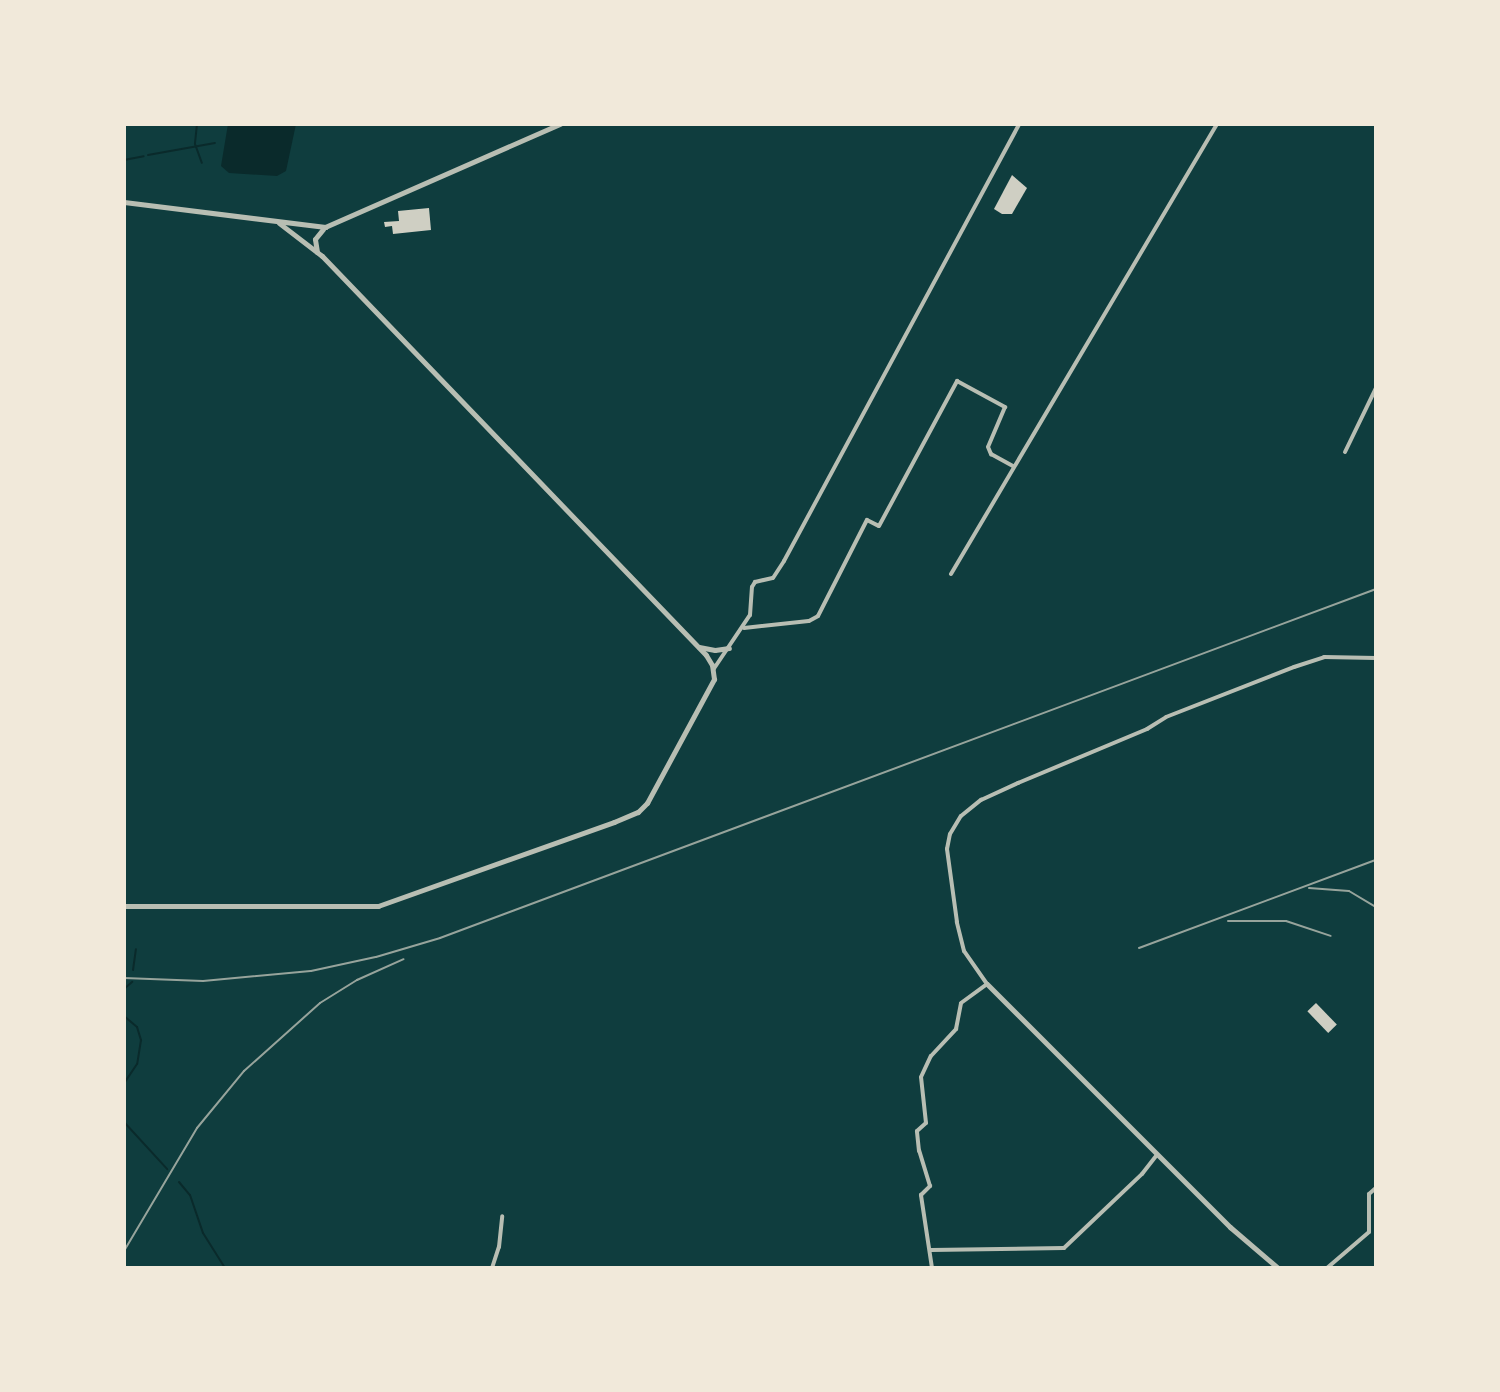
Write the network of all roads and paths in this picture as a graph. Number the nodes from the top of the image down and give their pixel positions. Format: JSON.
{"nodes":[{"id":1,"x":560,"y":124,"type":"edge"},
{"id":2,"x":1019,"y":124,"type":"edge"},
{"id":3,"x":1217,"y":124,"type":"edge"},
{"id":4,"x":124,"y":202,"type":"edge"},
{"id":5,"x":279,"y":223,"type":"junction"},
{"id":6,"x":325,"y":227,"type":"junction"},
{"id":7,"x":318,"y":253,"type":"junction"},
{"id":8,"x":1376,"y":388,"type":"edge"},
{"id":9,"x":1345,"y":452,"type":"dead end"},
{"id":10,"x":1013,"y":466,"type":"junction"},
{"id":11,"x":951,"y":574,"type":"dead end"},
{"id":12,"x":742,"y":628,"type":"junction"},
{"id":13,"x":698,"y":647,"type":"junction"},
{"id":14,"x":729,"y":648,"type":"junction"},
{"id":15,"x":1376,"y":658,"type":"edge"},
{"id":16,"x":713,"y":670,"type":"junction"},
{"id":17,"x":124,"y":906,"type":"edge"},
{"id":18,"x":987,"y":984,"type":"junction"},
{"id":19,"x":1157,"y":1155,"type":"junction"},
{"id":20,"x":1376,"y":1188,"type":"edge"},
{"id":21,"x":502,"y":1216,"type":"dead end"},
{"id":22,"x":931,"y":1250,"type":"junction"},
{"id":23,"x":492,"y":1268,"type":"edge"},
{"id":24,"x":932,"y":1268,"type":"edge"},
{"id":25,"x":1278,"y":1268,"type":"edge"},
{"id":26,"x":1327,"y":1268,"type":"edge"}],
"edges":[{"from":1,"to":6,"type":"street"},
{"from":2,"to":12,"type":"street"},
{"from":3,"to":10,"type":"street"},
{"from":4,"to":5,"type":"street"},
{"from":5,"to":6,"type":"street"},
{"from":5,"to":7,"type":"street"},
{"from":6,"to":7,"type":"street"},
{"from":7,"to":13,"type":"street"},
{"from":8,"to":9,"type":"street"},
{"from":10,"to":11,"type":"street"},
{"from":10,"to":12,"type":"street"},
{"from":12,"to":14,"type":"street"},
{"from":13,"to":14,"type":"street"},
{"from":13,"to":16,"type":"street"},
{"from":14,"to":16,"type":"street"},
{"from":15,"to":18,"type":"street"},
{"from":16,"to":17,"type":"street"},
{"from":18,"to":19,"type":"street"},
{"from":18,"to":22,"type":"street"},
{"from":19,"to":22,"type":"street"},
{"from":19,"to":25,"type":"street"},
{"from":20,"to":26,"type":"street"},
{"from":21,"to":23,"type":"street"},
{"from":22,"to":24,"type":"street"}]}
